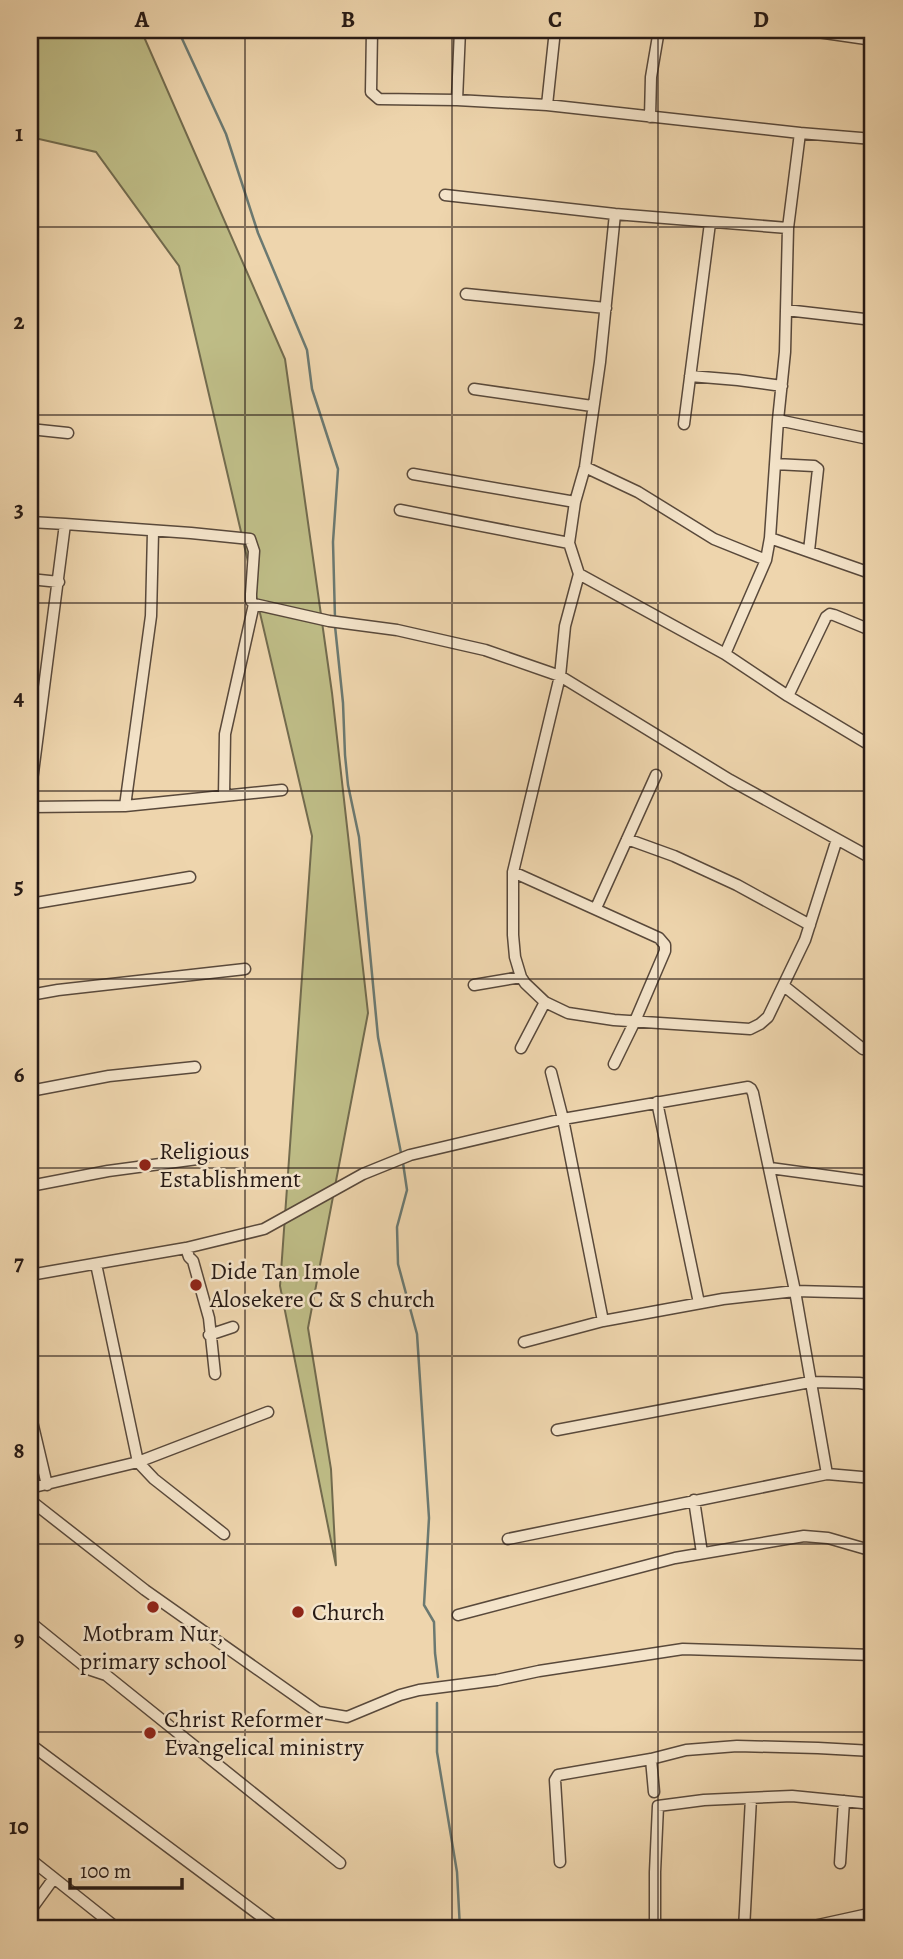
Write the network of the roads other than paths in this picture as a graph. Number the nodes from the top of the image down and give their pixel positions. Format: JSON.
{"nodes":[{"id":1,"x":372,"y":30,"type":"edge"},
{"id":2,"x":460,"y":30,"type":"edge"},
{"id":3,"x":555,"y":30,"type":"edge"},
{"id":4,"x":659,"y":30,"type":"edge"},
{"id":5,"x":804,"y":30,"type":"edge"},
{"id":6,"x":821,"y":31,"type":"edge"},
{"id":7,"x":873,"y":40,"type":"edge"},
{"id":8,"x":457,"y":100,"type":"junction"},
{"id":9,"x":547,"y":105,"type":"junction"},
{"id":10,"x":650,"y":117,"type":"junction"},
{"id":11,"x":800,"y":133,"type":"junction"},
{"id":12,"x":873,"y":139,"type":"edge"},
{"id":13,"x":445,"y":195,"type":"dead end"},
{"id":14,"x":615,"y":214,"type":"junction"},
{"id":15,"x":710,"y":223,"type":"junction"},
{"id":16,"x":788,"y":228,"type":"junction"},
{"id":17,"x":466,"y":294,"type":"dead end"},
{"id":18,"x":606,"y":308,"type":"junction"},
{"id":19,"x":786,"y":310,"type":"junction"},
{"id":20,"x":873,"y":320,"type":"edge"},
{"id":21,"x":690,"y":376,"type":"junction"},
{"id":22,"x":782,"y":386,"type":"junction"},
{"id":23,"x":474,"y":388,"type":"dead end"},
{"id":24,"x":592,"y":405,"type":"junction"},
{"id":25,"x":778,"y":420,"type":"junction"},
{"id":26,"x":684,"y":424,"type":"dead end"},
{"id":27,"x":30,"y":429,"type":"edge"},
{"id":28,"x":68,"y":433,"type":"dead end"},
{"id":29,"x":873,"y":440,"type":"edge"},
{"id":30,"x":775,"y":464,"type":"junction"},
{"id":31,"x":584,"y":467,"type":"junction"},
{"id":32,"x":413,"y":474,"type":"dead end"},
{"id":33,"x":575,"y":502,"type":"junction"},
{"id":34,"x":400,"y":510,"type":"dead end"},
{"id":35,"x":30,"y":522,"type":"edge"},
{"id":36,"x":65,"y":524,"type":"junction"},
{"id":37,"x":153,"y":532,"type":"junction"},
{"id":38,"x":770,"y":538,"type":"junction"},
{"id":39,"x":569,"y":543,"type":"junction"},
{"id":40,"x":809,"y":551,"type":"junction"},
{"id":41,"x":766,"y":560,"type":"junction"},
{"id":42,"x":579,"y":574,"type":"junction"},
{"id":43,"x":873,"y":574,"type":"edge"},
{"id":44,"x":30,"y":579,"type":"edge"},
{"id":45,"x":59,"y":582,"type":"junction"},
{"id":46,"x":254,"y":604,"type":"junction"},
{"id":47,"x":873,"y":631,"type":"edge"},
{"id":48,"x":724,"y":654,"type":"junction"},
{"id":49,"x":560,"y":676,"type":"junction"},
{"id":50,"x":788,"y":696,"type":"junction"},
{"id":51,"x":873,"y":747,"type":"edge"},
{"id":52,"x":656,"y":775,"type":"dead end"},
{"id":53,"x":282,"y":790,"type":"dead end"},
{"id":54,"x":30,"y":796,"type":"edge"},
{"id":55,"x":223,"y":796,"type":"junction"},
{"id":56,"x":125,"y":806,"type":"junction"},
{"id":57,"x":30,"y":807,"type":"edge"},
{"id":58,"x":627,"y":839,"type":"junction"},
{"id":59,"x":837,"y":839,"type":"junction"},
{"id":60,"x":873,"y":859,"type":"edge"},
{"id":61,"x":513,"y":872,"type":"junction"},
{"id":62,"x":190,"y":877,"type":"dead end"},
{"id":63,"x":30,"y":904,"type":"edge"},
{"id":64,"x":596,"y":908,"type":"junction"},
{"id":65,"x":810,"y":925,"type":"junction"},
{"id":66,"x":245,"y":969,"type":"dead end"},
{"id":67,"x":520,"y":977,"type":"junction"},
{"id":68,"x":474,"y":985,"type":"dead end"},
{"id":69,"x":784,"y":986,"type":"junction"},
{"id":70,"x":30,"y":995,"type":"edge"},
{"id":71,"x":545,"y":1002,"type":"junction"},
{"id":72,"x":635,"y":1021,"type":"junction"},
{"id":73,"x":521,"y":1048,"type":"dead end"},
{"id":74,"x":873,"y":1050,"type":"edge"},
{"id":75,"x":614,"y":1064,"type":"dead end"},
{"id":76,"x":195,"y":1067,"type":"dead end"},
{"id":77,"x":551,"y":1072,"type":"dead end"},
{"id":78,"x":30,"y":1091,"type":"edge"},
{"id":79,"x":657,"y":1102,"type":"junction"},
{"id":80,"x":563,"y":1119,"type":"junction"},
{"id":81,"x":205,"y":1158,"type":"dead end"},
{"id":82,"x":771,"y":1168,"type":"junction"},
{"id":83,"x":873,"y":1182,"type":"edge"},
{"id":84,"x":30,"y":1186,"type":"edge"},
{"id":85,"x":186,"y":1248,"type":"junction"},
{"id":86,"x":96,"y":1264,"type":"junction"},
{"id":87,"x":30,"y":1275,"type":"edge"},
{"id":88,"x":795,"y":1291,"type":"junction"},
{"id":89,"x":873,"y":1293,"type":"edge"},
{"id":90,"x":699,"y":1303,"type":"junction"},
{"id":91,"x":603,"y":1321,"type":"junction"},
{"id":92,"x":233,"y":1327,"type":"dead end"},
{"id":93,"x":209,"y":1335,"type":"junction"},
{"id":94,"x":524,"y":1342,"type":"dead end"},
{"id":95,"x":215,"y":1374,"type":"dead end"},
{"id":96,"x":810,"y":1382,"type":"junction"},
{"id":97,"x":873,"y":1385,"type":"edge"},
{"id":98,"x":268,"y":1412,"type":"dead end"},
{"id":99,"x":30,"y":1413,"type":"edge"},
{"id":100,"x":557,"y":1430,"type":"dead end"},
{"id":101,"x":138,"y":1462,"type":"junction"},
{"id":102,"x":827,"y":1474,"type":"junction"},
{"id":103,"x":873,"y":1478,"type":"edge"},
{"id":104,"x":47,"y":1485,"type":"junction"},
{"id":105,"x":30,"y":1488,"type":"edge"},
{"id":106,"x":30,"y":1500,"type":"edge"},
{"id":107,"x":694,"y":1500,"type":"junction"},
{"id":108,"x":224,"y":1534,"type":"dead end"},
{"id":109,"x":508,"y":1539,"type":"dead end"},
{"id":110,"x":873,"y":1551,"type":"edge"},
{"id":111,"x":702,"y":1553,"type":"junction"},
{"id":112,"x":458,"y":1615,"type":"dead end"},
{"id":113,"x":30,"y":1622,"type":"edge"},
{"id":114,"x":873,"y":1655,"type":"edge"},
{"id":115,"x":30,"y":1744,"type":"edge"},
{"id":116,"x":873,"y":1751,"type":"edge"},
{"id":117,"x":651,"y":1759,"type":"junction"},
{"id":118,"x":654,"y":1792,"type":"dead end"},
{"id":119,"x":751,"y":1798,"type":"junction"},
{"id":120,"x":844,"y":1801,"type":"junction"},
{"id":121,"x":873,"y":1804,"type":"edge"},
{"id":122,"x":30,"y":1859,"type":"edge"},
{"id":123,"x":560,"y":1862,"type":"dead end"},
{"id":124,"x":340,"y":1863,"type":"dead end"},
{"id":125,"x":840,"y":1863,"type":"dead end"},
{"id":126,"x":54,"y":1878,"type":"junction"},
{"id":127,"x":30,"y":1911,"type":"edge"},
{"id":128,"x":873,"y":1913,"type":"edge"},
{"id":129,"x":118,"y":1929,"type":"edge"},
{"id":130,"x":278,"y":1929,"type":"edge"},
{"id":131,"x":655,"y":1929,"type":"edge"},
{"id":132,"x":744,"y":1929,"type":"edge"},
{"id":133,"x":800,"y":1929,"type":"edge"}],
"edges":[{"from":1,"to":8,"type":"street"},
{"from":2,"to":8,"type":"street"},
{"from":3,"to":9,"type":"street"},
{"from":4,"to":10,"type":"street"},
{"from":5,"to":6,"type":"street"},
{"from":6,"to":7,"type":"street"},
{"from":8,"to":9,"type":"street"},
{"from":9,"to":10,"type":"street"},
{"from":10,"to":11,"type":"street"},
{"from":11,"to":12,"type":"street"},
{"from":11,"to":16,"type":"street"},
{"from":13,"to":14,"type":"street"},
{"from":14,"to":15,"type":"street"},
{"from":14,"to":18,"type":"street"},
{"from":15,"to":16,"type":"street"},
{"from":15,"to":21,"type":"street"},
{"from":16,"to":19,"type":"street"},
{"from":17,"to":18,"type":"street"},
{"from":18,"to":24,"type":"street"},
{"from":19,"to":20,"type":"street"},
{"from":19,"to":22,"type":"street"},
{"from":21,"to":22,"type":"street"},
{"from":21,"to":26,"type":"street"},
{"from":22,"to":25,"type":"street"},
{"from":23,"to":24,"type":"street"},
{"from":24,"to":31,"type":"street"},
{"from":25,"to":29,"type":"street"},
{"from":25,"to":30,"type":"street"},
{"from":27,"to":28,"type":"street"},
{"from":30,"to":38,"type":"street"},
{"from":30,"to":40,"type":"street"},
{"from":31,"to":33,"type":"street"},
{"from":31,"to":41,"type":"street"},
{"from":32,"to":33,"type":"street"},
{"from":33,"to":39,"type":"street"},
{"from":34,"to":39,"type":"street"},
{"from":35,"to":36,"type":"street"},
{"from":36,"to":37,"type":"street"},
{"from":36,"to":45,"type":"street"},
{"from":37,"to":46,"type":"street"},
{"from":37,"to":56,"type":"street"},
{"from":38,"to":40,"type":"street"},
{"from":38,"to":41,"type":"street"},
{"from":39,"to":42,"type":"street"},
{"from":40,"to":43,"type":"street"},
{"from":41,"to":48,"type":"street"},
{"from":42,"to":48,"type":"street"},
{"from":42,"to":49,"type":"street"},
{"from":44,"to":45,"type":"street"},
{"from":45,"to":54,"type":"street"},
{"from":46,"to":49,"type":"street"},
{"from":46,"to":55,"type":"street"},
{"from":47,"to":50,"type":"street"},
{"from":48,"to":50,"type":"street"},
{"from":49,"to":59,"type":"street"},
{"from":49,"to":61,"type":"street"},
{"from":50,"to":51,"type":"street"},
{"from":52,"to":58,"type":"street"},
{"from":53,"to":55,"type":"street"},
{"from":55,"to":56,"type":"street"},
{"from":56,"to":57,"type":"street"},
{"from":58,"to":64,"type":"street"},
{"from":58,"to":65,"type":"street"},
{"from":59,"to":60,"type":"street"},
{"from":59,"to":65,"type":"street"},
{"from":61,"to":64,"type":"street"},
{"from":61,"to":67,"type":"street"},
{"from":62,"to":63,"type":"street"},
{"from":64,"to":72,"type":"street"},
{"from":65,"to":69,"type":"street"},
{"from":66,"to":70,"type":"street"},
{"from":67,"to":68,"type":"street"},
{"from":67,"to":71,"type":"street"},
{"from":69,"to":72,"type":"street"},
{"from":69,"to":74,"type":"street"},
{"from":71,"to":72,"type":"street"},
{"from":71,"to":73,"type":"street"},
{"from":72,"to":75,"type":"street"},
{"from":76,"to":78,"type":"street"},
{"from":77,"to":80,"type":"street"},
{"from":79,"to":80,"type":"street"},
{"from":79,"to":82,"type":"street"},
{"from":79,"to":90,"type":"street"},
{"from":80,"to":85,"type":"street"},
{"from":80,"to":91,"type":"street"},
{"from":81,"to":84,"type":"street"},
{"from":82,"to":83,"type":"street"},
{"from":82,"to":88,"type":"street"},
{"from":85,"to":86,"type":"street"},
{"from":85,"to":93,"type":"street"},
{"from":86,"to":87,"type":"street"},
{"from":86,"to":101,"type":"street"},
{"from":88,"to":89,"type":"street"},
{"from":88,"to":90,"type":"street"},
{"from":88,"to":96,"type":"street"},
{"from":90,"to":91,"type":"street"},
{"from":91,"to":94,"type":"street"},
{"from":92,"to":93,"type":"street"},
{"from":93,"to":95,"type":"street"},
{"from":96,"to":97,"type":"street"},
{"from":96,"to":100,"type":"street"},
{"from":96,"to":102,"type":"street"},
{"from":98,"to":101,"type":"street"},
{"from":99,"to":104,"type":"street"},
{"from":101,"to":104,"type":"street"},
{"from":101,"to":108,"type":"street"},
{"from":102,"to":103,"type":"street"},
{"from":102,"to":107,"type":"street"},
{"from":104,"to":105,"type":"street"},
{"from":106,"to":114,"type":"street"},
{"from":107,"to":109,"type":"street"},
{"from":107,"to":111,"type":"street"},
{"from":110,"to":111,"type":"street"},
{"from":111,"to":112,"type":"street"},
{"from":113,"to":124,"type":"street"},
{"from":115,"to":130,"type":"street"},
{"from":116,"to":117,"type":"street"},
{"from":117,"to":118,"type":"street"},
{"from":117,"to":123,"type":"street"},
{"from":119,"to":120,"type":"street"},
{"from":119,"to":131,"type":"street"},
{"from":119,"to":132,"type":"street"},
{"from":120,"to":121,"type":"street"},
{"from":120,"to":125,"type":"street"},
{"from":122,"to":126,"type":"street"},
{"from":126,"to":127,"type":"street"},
{"from":126,"to":129,"type":"street"},
{"from":128,"to":133,"type":"street"}]}
